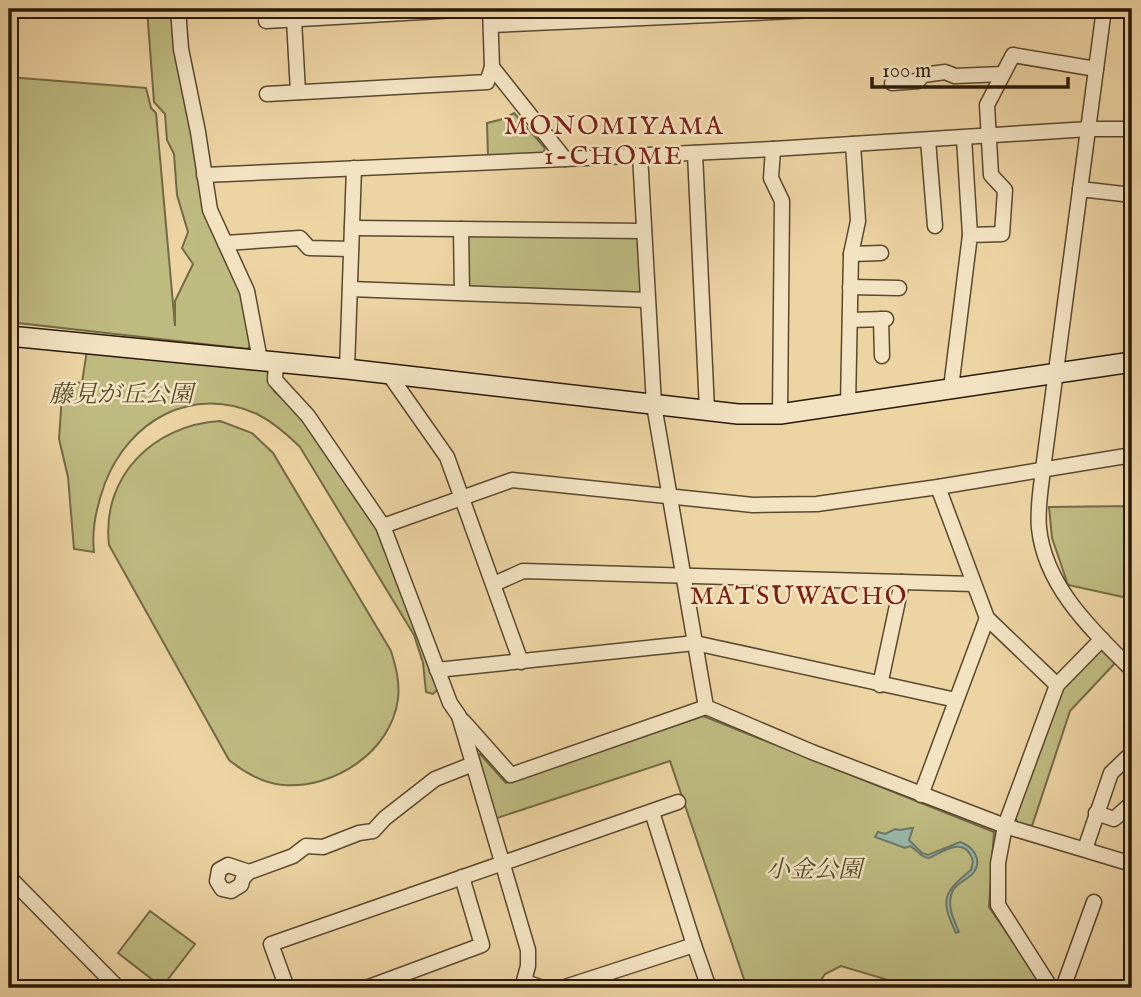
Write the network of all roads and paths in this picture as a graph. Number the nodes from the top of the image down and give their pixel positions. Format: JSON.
{"nodes":[{"id":1,"x":178,"y":9,"type":"edge"},
{"id":2,"x":474,"y":9,"type":"edge"},
{"id":3,"x":490,"y":9,"type":"edge"},
{"id":4,"x":837,"y":9,"type":"edge"},
{"id":5,"x":1104,"y":9,"type":"edge"},
{"id":6,"x":294,"y":20,"type":"junction"},
{"id":7,"x":266,"y":21,"type":"dead end"},
{"id":8,"x":491,"y":25,"type":"junction"},
{"id":9,"x":492,"y":67,"type":"junction"},
{"id":10,"x":1097,"y":69,"type":"junction"},
{"id":11,"x":1003,"y":74,"type":"junction"},
{"id":12,"x":892,"y":83,"type":"dead end"},
{"id":13,"x":298,"y":92,"type":"junction"},
{"id":14,"x":267,"y":94,"type":"dead end"},
{"id":15,"x":1088,"y":129,"type":"junction"},
{"id":16,"x":1132,"y":129,"type":"edge"},
{"id":17,"x":989,"y":136,"type":"junction"},
{"id":18,"x":964,"y":138,"type":"junction"},
{"id":19,"x":928,"y":140,"type":"junction"},
{"id":20,"x":853,"y":144,"type":"junction"},
{"id":21,"x":773,"y":149,"type":"junction"},
{"id":22,"x":695,"y":153,"type":"junction"},
{"id":23,"x":640,"y":155,"type":"junction"},
{"id":24,"x":565,"y":159,"type":"junction"},
{"id":25,"x":354,"y":168,"type":"junction"},
{"id":26,"x":204,"y":175,"type":"junction"},
{"id":27,"x":1080,"y":189,"type":"junction"},
{"id":28,"x":1132,"y":195,"type":"edge"},
{"id":29,"x":934,"y":226,"type":"dead end"},
{"id":30,"x":352,"y":228,"type":"junction"},
{"id":31,"x":461,"y":229,"type":"junction"},
{"id":32,"x":644,"y":231,"type":"junction"},
{"id":33,"x":970,"y":235,"type":"junction"},
{"id":34,"x":225,"y":243,"type":"junction"},
{"id":35,"x":351,"y":249,"type":"junction"},
{"id":36,"x":881,"y":253,"type":"dead end"},
{"id":37,"x":851,"y":254,"type":"junction"},
{"id":38,"x":850,"y":287,"type":"junction"},
{"id":39,"x":899,"y":288,"type":"dead end"},
{"id":40,"x":350,"y":289,"type":"junction"},
{"id":41,"x":462,"y":293,"type":"junction"},
{"id":42,"x":647,"y":300,"type":"junction"},
{"id":43,"x":850,"y":320,"type":"junction"},
{"id":44,"x":9,"y":336,"type":"edge"},
{"id":45,"x":882,"y":356,"type":"dead end"},
{"id":46,"x":268,"y":361,"type":"junction"},
{"id":47,"x":1132,"y":362,"type":"edge"},
{"id":48,"x":347,"y":369,"type":"junction"},
{"id":49,"x":388,"y":373,"type":"junction"},
{"id":50,"x":1057,"y":373,"type":"junction"},
{"id":51,"x":951,"y":388,"type":"junction"},
{"id":52,"x":654,"y":405,"type":"junction"},
{"id":53,"x":848,"y":405,"type":"junction"},
{"id":54,"x":706,"y":410,"type":"junction"},
{"id":55,"x":780,"y":414,"type":"junction"},
{"id":56,"x":1132,"y":456,"type":"edge"},
{"id":57,"x":1043,"y":469,"type":"junction"},
{"id":58,"x":938,"y":487,"type":"junction"},
{"id":59,"x":460,"y":497,"type":"junction"},
{"id":60,"x":669,"y":498,"type":"junction"},
{"id":61,"x":383,"y":526,"type":"junction"},
{"id":62,"x":682,"y":578,"type":"junction"},
{"id":63,"x":902,"y":583,"type":"junction"},
{"id":64,"x":494,"y":584,"type":"junction"},
{"id":65,"x":973,"y":584,"type":"junction"},
{"id":66,"x":987,"y":618,"type":"junction"},
{"id":67,"x":1102,"y":639,"type":"junction"},
{"id":68,"x":695,"y":643,"type":"junction"},
{"id":69,"x":521,"y":662,"type":"junction"},
{"id":70,"x":437,"y":670,"type":"junction"},
{"id":71,"x":1132,"y":670,"type":"edge"},
{"id":72,"x":880,"y":685,"type":"junction"},
{"id":73,"x":1057,"y":685,"type":"junction"},
{"id":74,"x":956,"y":700,"type":"junction"},
{"id":75,"x":706,"y":707,"type":"junction"},
{"id":76,"x":459,"y":716,"type":"junction"},
{"id":77,"x":1132,"y":753,"type":"edge"},
{"id":78,"x":473,"y":764,"type":"junction"},
{"id":79,"x":921,"y":795,"type":"junction"},
{"id":80,"x":678,"y":802,"type":"dead end"},
{"id":81,"x":1132,"y":803,"type":"edge"},
{"id":82,"x":652,"y":812,"type":"junction"},
{"id":83,"x":1096,"y":814,"type":"junction"},
{"id":84,"x":1005,"y":826,"type":"junction"},
{"id":85,"x":1085,"y":849,"type":"junction"},
{"id":86,"x":501,"y":864,"type":"junction"},
{"id":87,"x":1132,"y":864,"type":"edge"},
{"id":88,"x":249,"y":872,"type":"dead end"},
{"id":89,"x":9,"y":877,"type":"edge"},
{"id":90,"x":462,"y":877,"type":"junction"},
{"id":91,"x":1094,"y":902,"type":"dead end"},
{"id":92,"x":694,"y":945,"type":"junction"},
{"id":93,"x":1132,"y":983,"type":"edge"},
{"id":94,"x":591,"y":984,"type":"edge"},
{"id":95,"x":524,"y":985,"type":"edge"},
{"id":96,"x":118,"y":988,"type":"edge"},
{"id":97,"x":287,"y":988,"type":"edge"},
{"id":98,"x":366,"y":988,"type":"edge"},
{"id":99,"x":543,"y":988,"type":"edge"},
{"id":100,"x":562,"y":988,"type":"edge"},
{"id":101,"x":709,"y":988,"type":"edge"},
{"id":102,"x":1051,"y":988,"type":"edge"},
{"id":103,"x":1063,"y":988,"type":"edge"},
{"id":104,"x":1130,"y":988,"type":"edge"}],
"edges":[{"from":1,"to":26,"type":"street"},
{"from":2,"to":6,"type":"street"},
{"from":3,"to":8,"type":"street"},
{"from":4,"to":8,"type":"street"},
{"from":5,"to":10,"type":"street"},
{"from":6,"to":7,"type":"street"},
{"from":6,"to":13,"type":"street"},
{"from":8,"to":9,"type":"street"},
{"from":9,"to":13,"type":"street"},
{"from":9,"to":24,"type":"street"},
{"from":10,"to":11,"type":"street"},
{"from":10,"to":15,"type":"street"},
{"from":11,"to":12,"type":"street"},
{"from":11,"to":17,"type":"street"},
{"from":13,"to":14,"type":"street"},
{"from":15,"to":16,"type":"street"},
{"from":15,"to":17,"type":"street"},
{"from":15,"to":27,"type":"street"},
{"from":17,"to":18,"type":"street"},
{"from":17,"to":33,"type":"street"},
{"from":18,"to":19,"type":"street"},
{"from":18,"to":33,"type":"street"},
{"from":19,"to":20,"type":"street"},
{"from":19,"to":29,"type":"street"},
{"from":20,"to":21,"type":"street"},
{"from":20,"to":37,"type":"street"},
{"from":21,"to":22,"type":"street"},
{"from":21,"to":55,"type":"street"},
{"from":22,"to":23,"type":"street"},
{"from":22,"to":54,"type":"street"},
{"from":23,"to":24,"type":"street"},
{"from":23,"to":32,"type":"street"},
{"from":24,"to":25,"type":"street"},
{"from":25,"to":26,"type":"street"},
{"from":25,"to":30,"type":"street"},
{"from":26,"to":34,"type":"street"},
{"from":27,"to":28,"type":"street"},
{"from":27,"to":50,"type":"street"},
{"from":30,"to":31,"type":"street"},
{"from":30,"to":35,"type":"street"},
{"from":31,"to":32,"type":"street"},
{"from":31,"to":41,"type":"street"},
{"from":32,"to":42,"type":"street"},
{"from":33,"to":51,"type":"street"},
{"from":34,"to":35,"type":"street"},
{"from":34,"to":46,"type":"street"},
{"from":35,"to":40,"type":"street"},
{"from":36,"to":37,"type":"street"},
{"from":37,"to":38,"type":"street"},
{"from":38,"to":39,"type":"street"},
{"from":38,"to":43,"type":"street"},
{"from":40,"to":41,"type":"street"},
{"from":40,"to":48,"type":"street"},
{"from":41,"to":42,"type":"street"},
{"from":42,"to":52,"type":"street"},
{"from":43,"to":45,"type":"street"},
{"from":43,"to":53,"type":"street"},
{"from":44,"to":46,"type":"street"},
{"from":46,"to":48,"type":"street"},
{"from":46,"to":61,"type":"street"},
{"from":47,"to":50,"type":"street"},
{"from":48,"to":49,"type":"street"},
{"from":49,"to":52,"type":"street"},
{"from":49,"to":59,"type":"street"},
{"from":50,"to":51,"type":"street"},
{"from":50,"to":57,"type":"street"},
{"from":51,"to":53,"type":"street"},
{"from":52,"to":54,"type":"street"},
{"from":52,"to":60,"type":"street"},
{"from":53,"to":55,"type":"street"},
{"from":54,"to":55,"type":"street"},
{"from":56,"to":57,"type":"street"},
{"from":57,"to":58,"type":"street"},
{"from":57,"to":67,"type":"street"},
{"from":58,"to":60,"type":"street"},
{"from":58,"to":65,"type":"street"},
{"from":59,"to":60,"type":"street"},
{"from":59,"to":61,"type":"street"},
{"from":59,"to":64,"type":"street"},
{"from":60,"to":62,"type":"street"},
{"from":61,"to":70,"type":"street"},
{"from":62,"to":63,"type":"street"},
{"from":62,"to":64,"type":"street"},
{"from":62,"to":68,"type":"street"},
{"from":63,"to":65,"type":"street"},
{"from":63,"to":72,"type":"street"},
{"from":64,"to":69,"type":"street"},
{"from":65,"to":66,"type":"street"},
{"from":66,"to":73,"type":"street"},
{"from":66,"to":74,"type":"street"},
{"from":67,"to":71,"type":"street"},
{"from":67,"to":73,"type":"street"},
{"from":68,"to":69,"type":"street"},
{"from":68,"to":72,"type":"street"},
{"from":68,"to":75,"type":"street"},
{"from":69,"to":70,"type":"street"},
{"from":70,"to":76,"type":"street"},
{"from":72,"to":74,"type":"street"},
{"from":73,"to":84,"type":"street"},
{"from":74,"to":79,"type":"street"},
{"from":75,"to":76,"type":"street"},
{"from":75,"to":79,"type":"street"},
{"from":76,"to":78,"type":"street"},
{"from":77,"to":83,"type":"street"},
{"from":78,"to":86,"type":"street"},
{"from":78,"to":88,"type":"street"},
{"from":79,"to":84,"type":"street"},
{"from":80,"to":82,"type":"street"},
{"from":81,"to":83,"type":"street"},
{"from":82,"to":86,"type":"street"},
{"from":82,"to":92,"type":"street"},
{"from":83,"to":85,"type":"street"},
{"from":84,"to":85,"type":"street"},
{"from":84,"to":102,"type":"street"},
{"from":85,"to":87,"type":"street"},
{"from":86,"to":90,"type":"street"},
{"from":86,"to":95,"type":"street"},
{"from":89,"to":96,"type":"street"},
{"from":90,"to":97,"type":"street"},
{"from":90,"to":98,"type":"street"},
{"from":91,"to":103,"type":"street"},
{"from":92,"to":94,"type":"street"},
{"from":92,"to":101,"type":"street"},
{"from":93,"to":104,"type":"street"},
{"from":94,"to":100,"type":"street"},
{"from":95,"to":99,"type":"street"}]}
